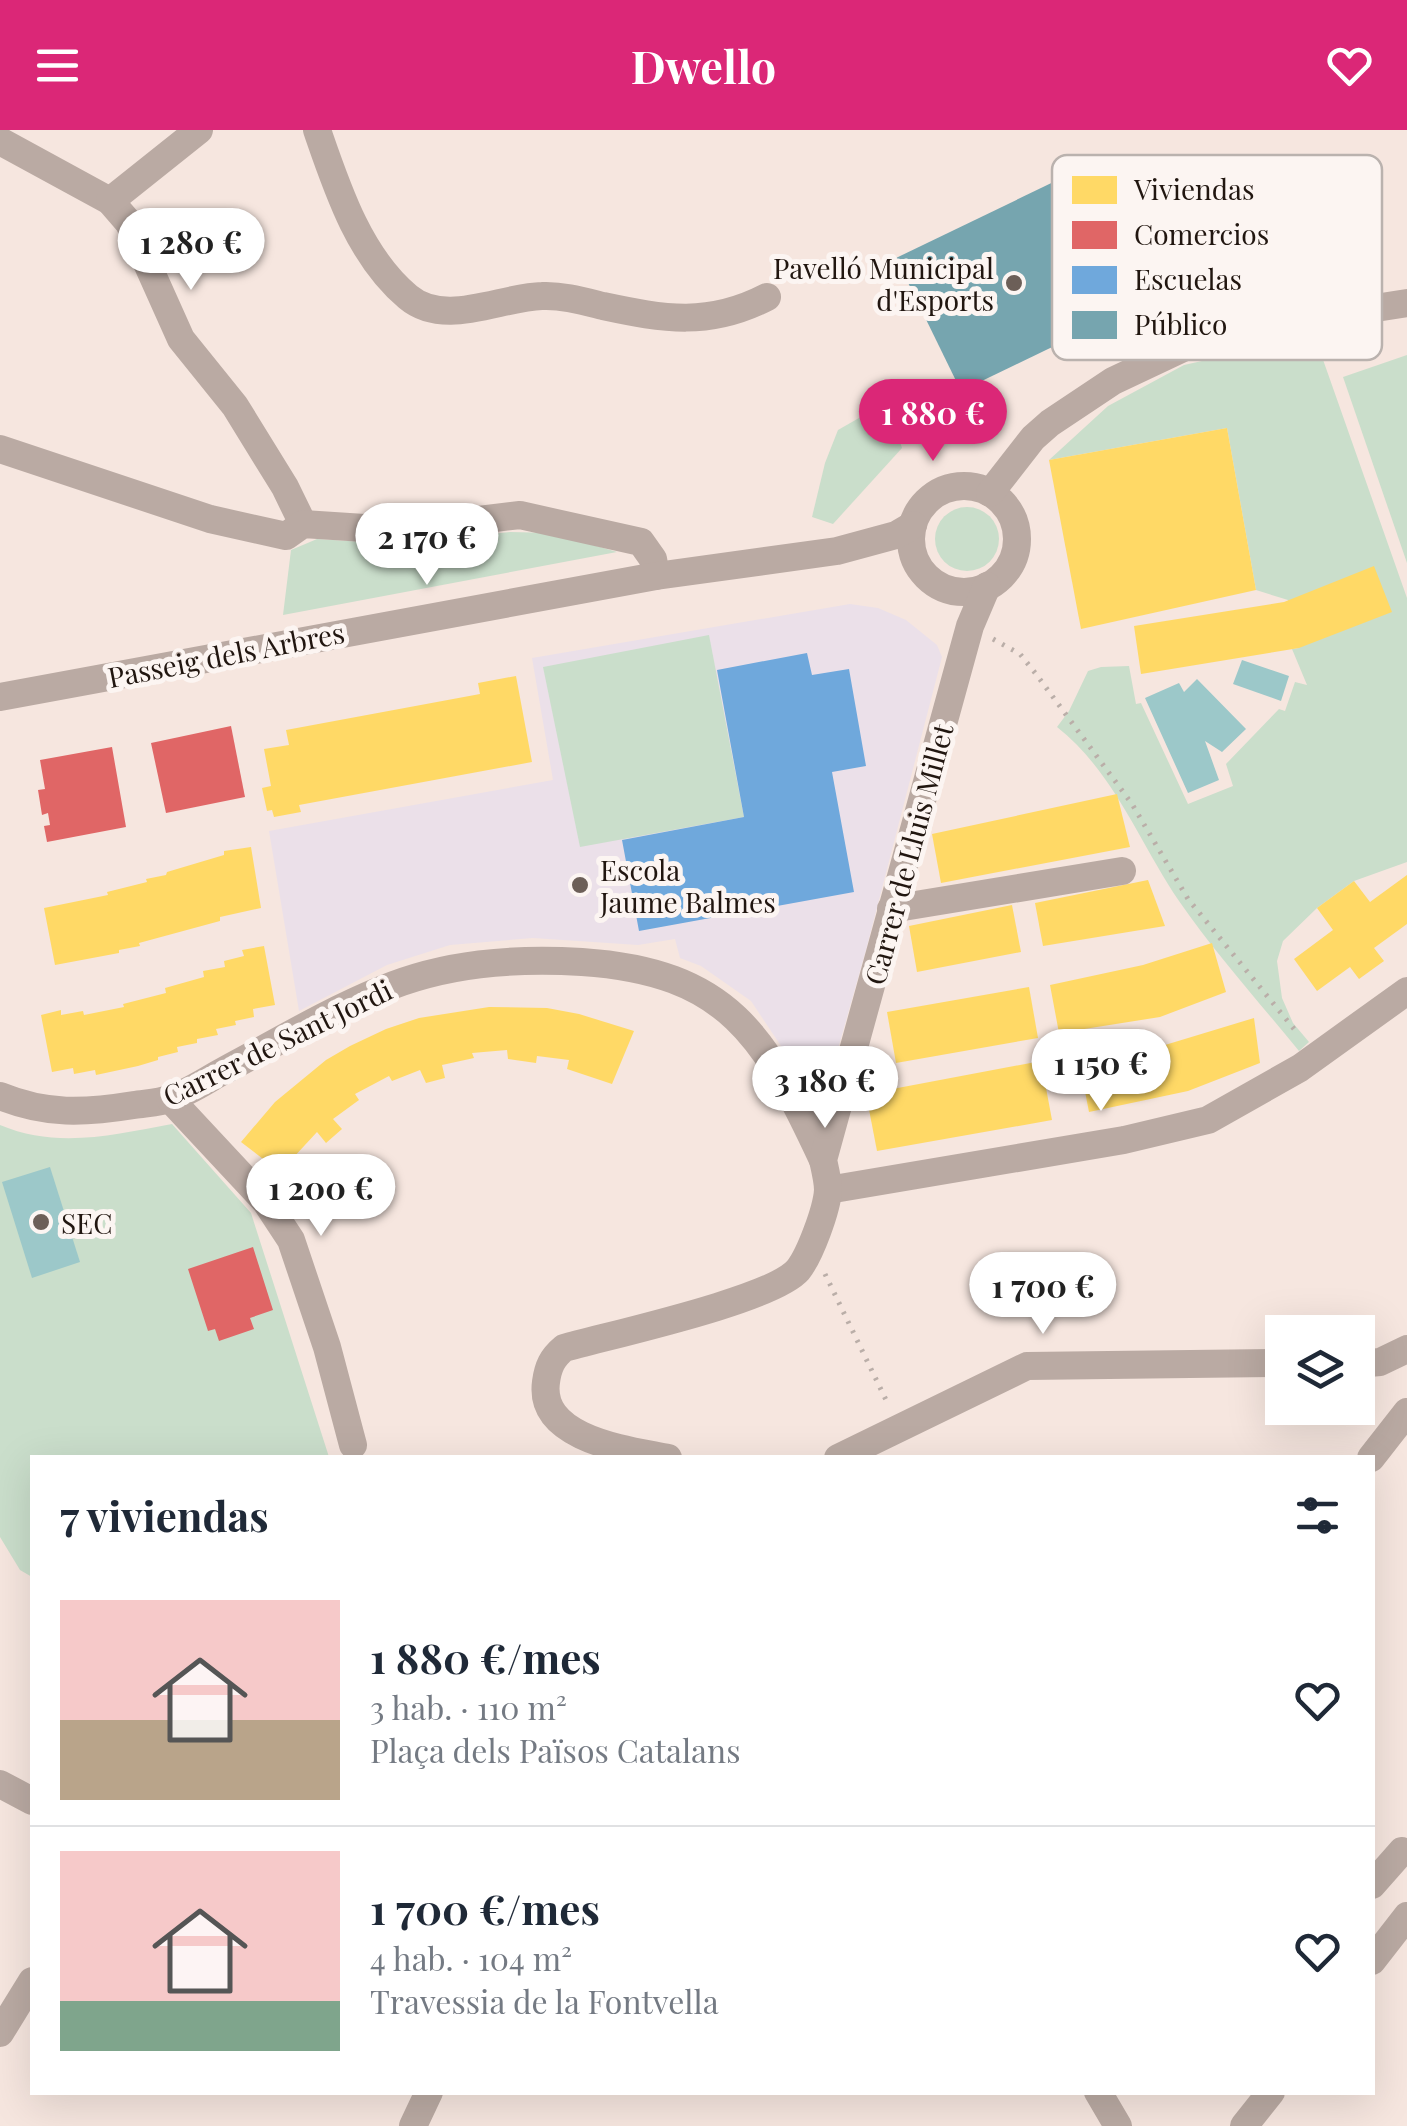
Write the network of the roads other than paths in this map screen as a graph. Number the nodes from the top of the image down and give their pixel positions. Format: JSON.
{"nodes":[{"id":1,"x":199,"y":130,"type":"edge"},
{"id":2,"x":318,"y":130,"type":"edge"},
{"id":3,"x":0,"y":142,"type":"edge"},
{"id":4,"x":110,"y":201,"type":"junction"},
{"id":5,"x":767,"y":297,"type":"dead end"},
{"id":6,"x":1407,"y":303,"type":"edge"},
{"id":7,"x":1382,"y":307,"type":"edge"},
{"id":8,"x":1157,"y":360,"type":"edge"},
{"id":9,"x":0,"y":449,"type":"edge"},
{"id":10,"x":990,"y":493,"type":"junction"},
{"id":11,"x":303,"y":524,"type":"junction"},
{"id":12,"x":914,"y":525,"type":"junction"},
{"id":13,"x":866,"y":545,"type":"junction"},
{"id":14,"x":917,"y":562,"type":"junction"},
{"id":15,"x":656,"y":576,"type":"junction"},
{"id":16,"x":987,"y":586,"type":"junction"},
{"id":17,"x":0,"y":697,"type":"edge"},
{"id":18,"x":1122,"y":871,"type":"dead end"},
{"id":19,"x":891,"y":909,"type":"junction"},
{"id":20,"x":1407,"y":992,"type":"edge"},
{"id":21,"x":4,"y":1090,"type":"edge"},
{"id":22,"x":842,"y":1098,"type":"junction"},
{"id":23,"x":170,"y":1099,"type":"junction"},
{"id":24,"x":797,"y":1104,"type":"junction"},
{"id":25,"x":823,"y":1160,"type":"junction"},
{"id":26,"x":828,"y":1190,"type":"junction"},
{"id":27,"x":1407,"y":1349,"type":"edge"},
{"id":28,"x":1375,"y":1362,"type":"edge"},
{"id":29,"x":1265,"y":1363,"type":"edge"},
{"id":30,"x":1407,"y":1412,"type":"edge"},
{"id":31,"x":354,"y":1445,"type":"dead end"},
{"id":32,"x":654,"y":1455,"type":"edge"},
{"id":33,"x":844,"y":1455,"type":"edge"},
{"id":34,"x":1373,"y":1455,"type":"edge"},
{"id":35,"x":0,"y":1784,"type":"edge"},
{"id":36,"x":30,"y":1800,"type":"edge"},
{"id":37,"x":1402,"y":1850,"type":"dead end"},
{"id":38,"x":1375,"y":1882,"type":"edge"},
{"id":39,"x":1407,"y":1916,"type":"edge"},
{"id":40,"x":1375,"y":1957,"type":"edge"},
{"id":41,"x":30,"y":1984,"type":"edge"},
{"id":42,"x":0,"y":2034,"type":"edge"},
{"id":43,"x":428,"y":2095,"type":"edge"},
{"id":44,"x":1100,"y":2095,"type":"edge"},
{"id":45,"x":1267,"y":2096,"type":"edge"},
{"id":46,"x":413,"y":2126,"type":"edge"},
{"id":47,"x":1118,"y":2126,"type":"edge"},
{"id":48,"x":1244,"y":2126,"type":"edge"}],
"edges":[{"from":1,"to":4,"type":"street"},
{"from":2,"to":5,"type":"street"},
{"from":3,"to":4,"type":"street"},
{"from":4,"to":11,"type":"street"},
{"from":6,"to":7,"type":"street"},
{"from":8,"to":10,"type":"street"},
{"from":9,"to":11,"type":"street"},
{"from":10,"to":12,"type":"street"},
{"from":10,"to":16,"type":"street"},
{"from":11,"to":15,"type":"street"},
{"from":12,"to":13,"type":"street","name":"Passeig dels Arbres"},
{"from":12,"to":14,"type":"street"},
{"from":13,"to":14,"type":"street","name":"Passeig dels Arbres"},
{"from":13,"to":15,"type":"street","name":"Passeig dels Arbres"},
{"from":14,"to":16,"type":"street"},
{"from":15,"to":17,"type":"street","name":"Passeig dels Arbres"},
{"from":16,"to":19,"type":"street","name":"Carrer de Lluis Millet"},
{"from":18,"to":19,"type":"street"},
{"from":19,"to":22,"type":"street","name":"Carrer de Lluis Millet"},
{"from":20,"to":26,"type":"street"},
{"from":21,"to":23,"type":"street","name":"Carrer de Sant Jordi"},
{"from":22,"to":24,"type":"street"},
{"from":22,"to":25,"type":"street","name":"Carrer de Lluis Millet"},
{"from":23,"to":24,"type":"street","name":"Carrer de Sant Jordi"},
{"from":23,"to":31,"type":"street"},
{"from":24,"to":25,"type":"street","name":"Carrer de Sant Jordi"},
{"from":25,"to":26,"type":"street","name":"Carrer de Lluis Millet"},
{"from":26,"to":32,"type":"street","name":"Carrer de Lluis Millet"},
{"from":27,"to":28,"type":"street"},
{"from":29,"to":33,"type":"street"},
{"from":30,"to":34,"type":"street"},
{"from":35,"to":36,"type":"street"},
{"from":37,"to":38,"type":"street"},
{"from":39,"to":40,"type":"street"},
{"from":41,"to":42,"type":"street"},
{"from":43,"to":46,"type":"street"},
{"from":44,"to":47,"type":"street"},
{"from":45,"to":48,"type":"street"}]}
